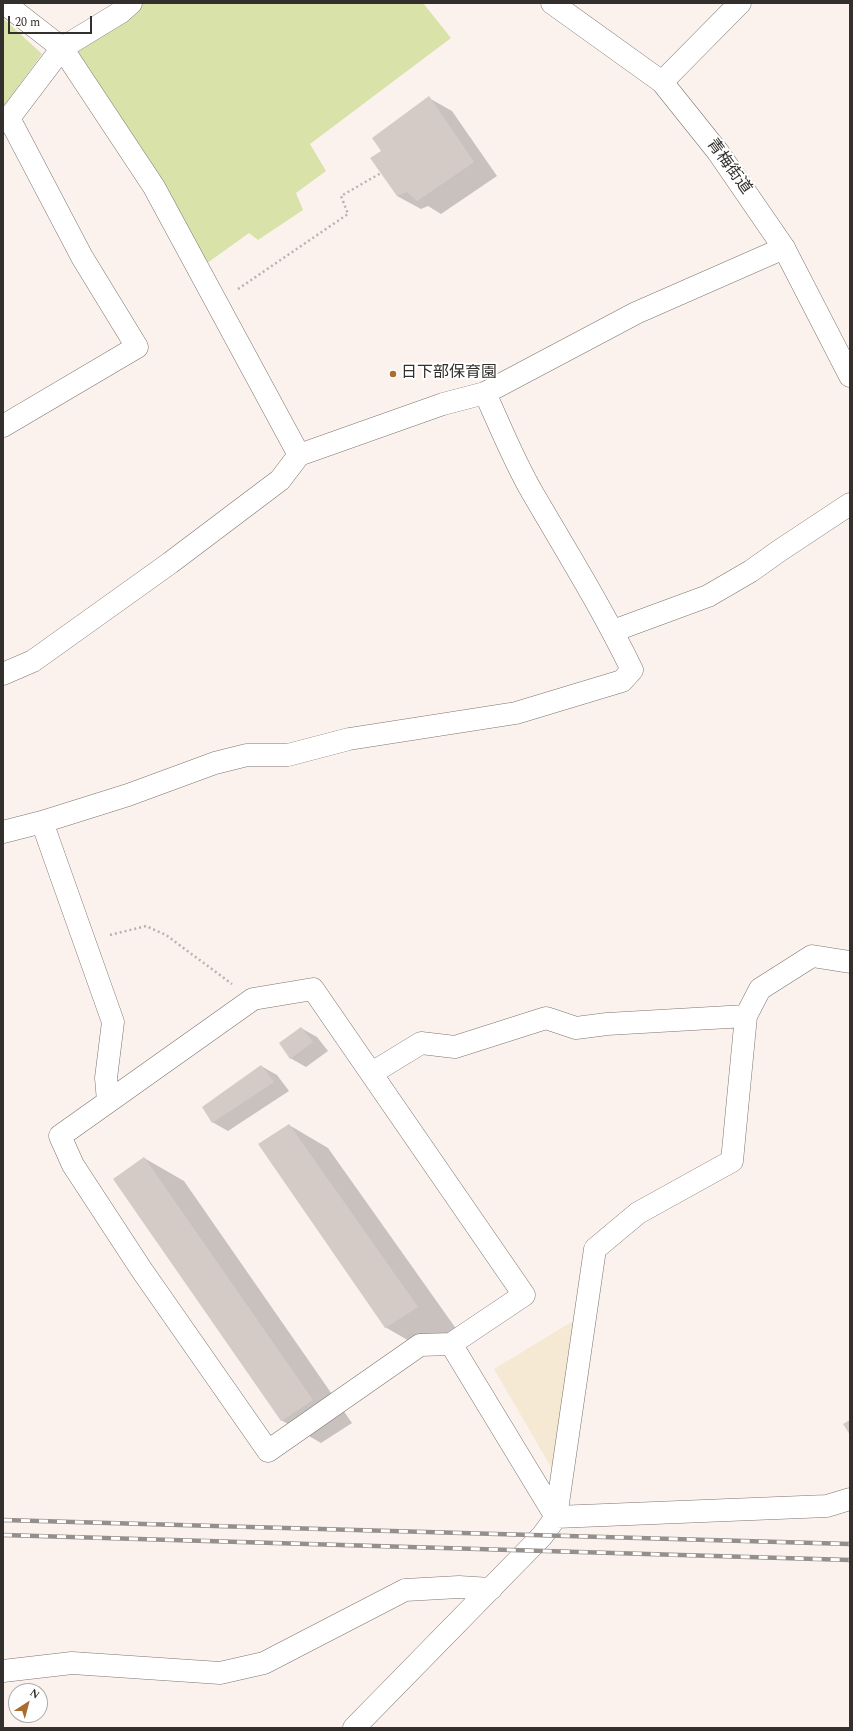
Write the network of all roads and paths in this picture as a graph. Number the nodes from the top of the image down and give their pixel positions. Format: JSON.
{"nodes":[{"id":1,"x":4,"y":3,"type":"edge"},
{"id":2,"x":131,"y":3,"type":"edge"},
{"id":3,"x":552,"y":3,"type":"edge"},
{"id":4,"x":740,"y":3,"type":"edge"},
{"id":5,"x":62,"y":48,"type":"junction"},
{"id":6,"x":662,"y":82,"type":"junction"},
{"id":7,"x":6,"y":121,"type":"edge"},
{"id":8,"x":381,"y":173,"type":"dead end"},
{"id":9,"x":784,"y":248,"type":"junction"},
{"id":10,"x":217,"y":302,"type":"junction"},
{"id":11,"x":850,"y":376,"type":"edge"},
{"id":12,"x":485,"y":393,"type":"junction"},
{"id":13,"x":3,"y":426,"type":"edge"},
{"id":14,"x":299,"y":455,"type":"junction"},
{"id":15,"x":850,"y":504,"type":"edge"},
{"id":16,"x":613,"y":631,"type":"junction"},
{"id":17,"x":3,"y":674,"type":"edge"},
{"id":18,"x":42,"y":822,"type":"junction"},
{"id":19,"x":3,"y":832,"type":"edge"},
{"id":20,"x":85,"y":942,"type":"junction"},
{"id":21,"x":850,"y":962,"type":"edge"},
{"id":22,"x":253,"y":999,"type":"junction"},
{"id":23,"x":746,"y":1016,"type":"junction"},
{"id":24,"x":372,"y":1074,"type":"junction"},
{"id":25,"x":108,"y":1100,"type":"junction"},
{"id":26,"x":452,"y":1344,"type":"junction"},
{"id":27,"x":850,"y":1499,"type":"edge"},
{"id":28,"x":556,"y":1517,"type":"junction"},
{"id":29,"x":491,"y":1589,"type":"junction"},
{"id":30,"x":3,"y":1672,"type":"edge"},
{"id":31,"x":354,"y":1728,"type":"edge"}],
"edges":[{"from":1,"to":5,"type":"street"},
{"from":2,"to":5,"type":"street"},
{"from":3,"to":6,"type":"street","name":"青梅街道"},
{"from":4,"to":6,"type":"street"},
{"from":5,"to":7,"type":"street"},
{"from":5,"to":10,"type":"street"},
{"from":6,"to":9,"type":"street","name":"青梅街道"},
{"from":7,"to":13,"type":"street"},
{"from":8,"to":10,"type":"path"},
{"from":9,"to":11,"type":"street","name":"青梅街道"},
{"from":9,"to":12,"type":"street"},
{"from":10,"to":14,"type":"street"},
{"from":12,"to":14,"type":"street"},
{"from":12,"to":16,"type":"street"},
{"from":14,"to":17,"type":"street"},
{"from":15,"to":16,"type":"street"},
{"from":16,"to":18,"type":"street"},
{"from":18,"to":19,"type":"street"},
{"from":18,"to":20,"type":"street"},
{"from":20,"to":22,"type":"path"},
{"from":20,"to":25,"type":"street"},
{"from":21,"to":23,"type":"street"},
{"from":22,"to":24,"type":"street"},
{"from":22,"to":25,"type":"street"},
{"from":23,"to":24,"type":"street"},
{"from":23,"to":28,"type":"street"},
{"from":24,"to":26,"type":"street"},
{"from":25,"to":26,"type":"street"},
{"from":26,"to":28,"type":"street"},
{"from":27,"to":28,"type":"street"},
{"from":28,"to":29,"type":"street"},
{"from":29,"to":30,"type":"street"},
{"from":29,"to":31,"type":"street"}]}
